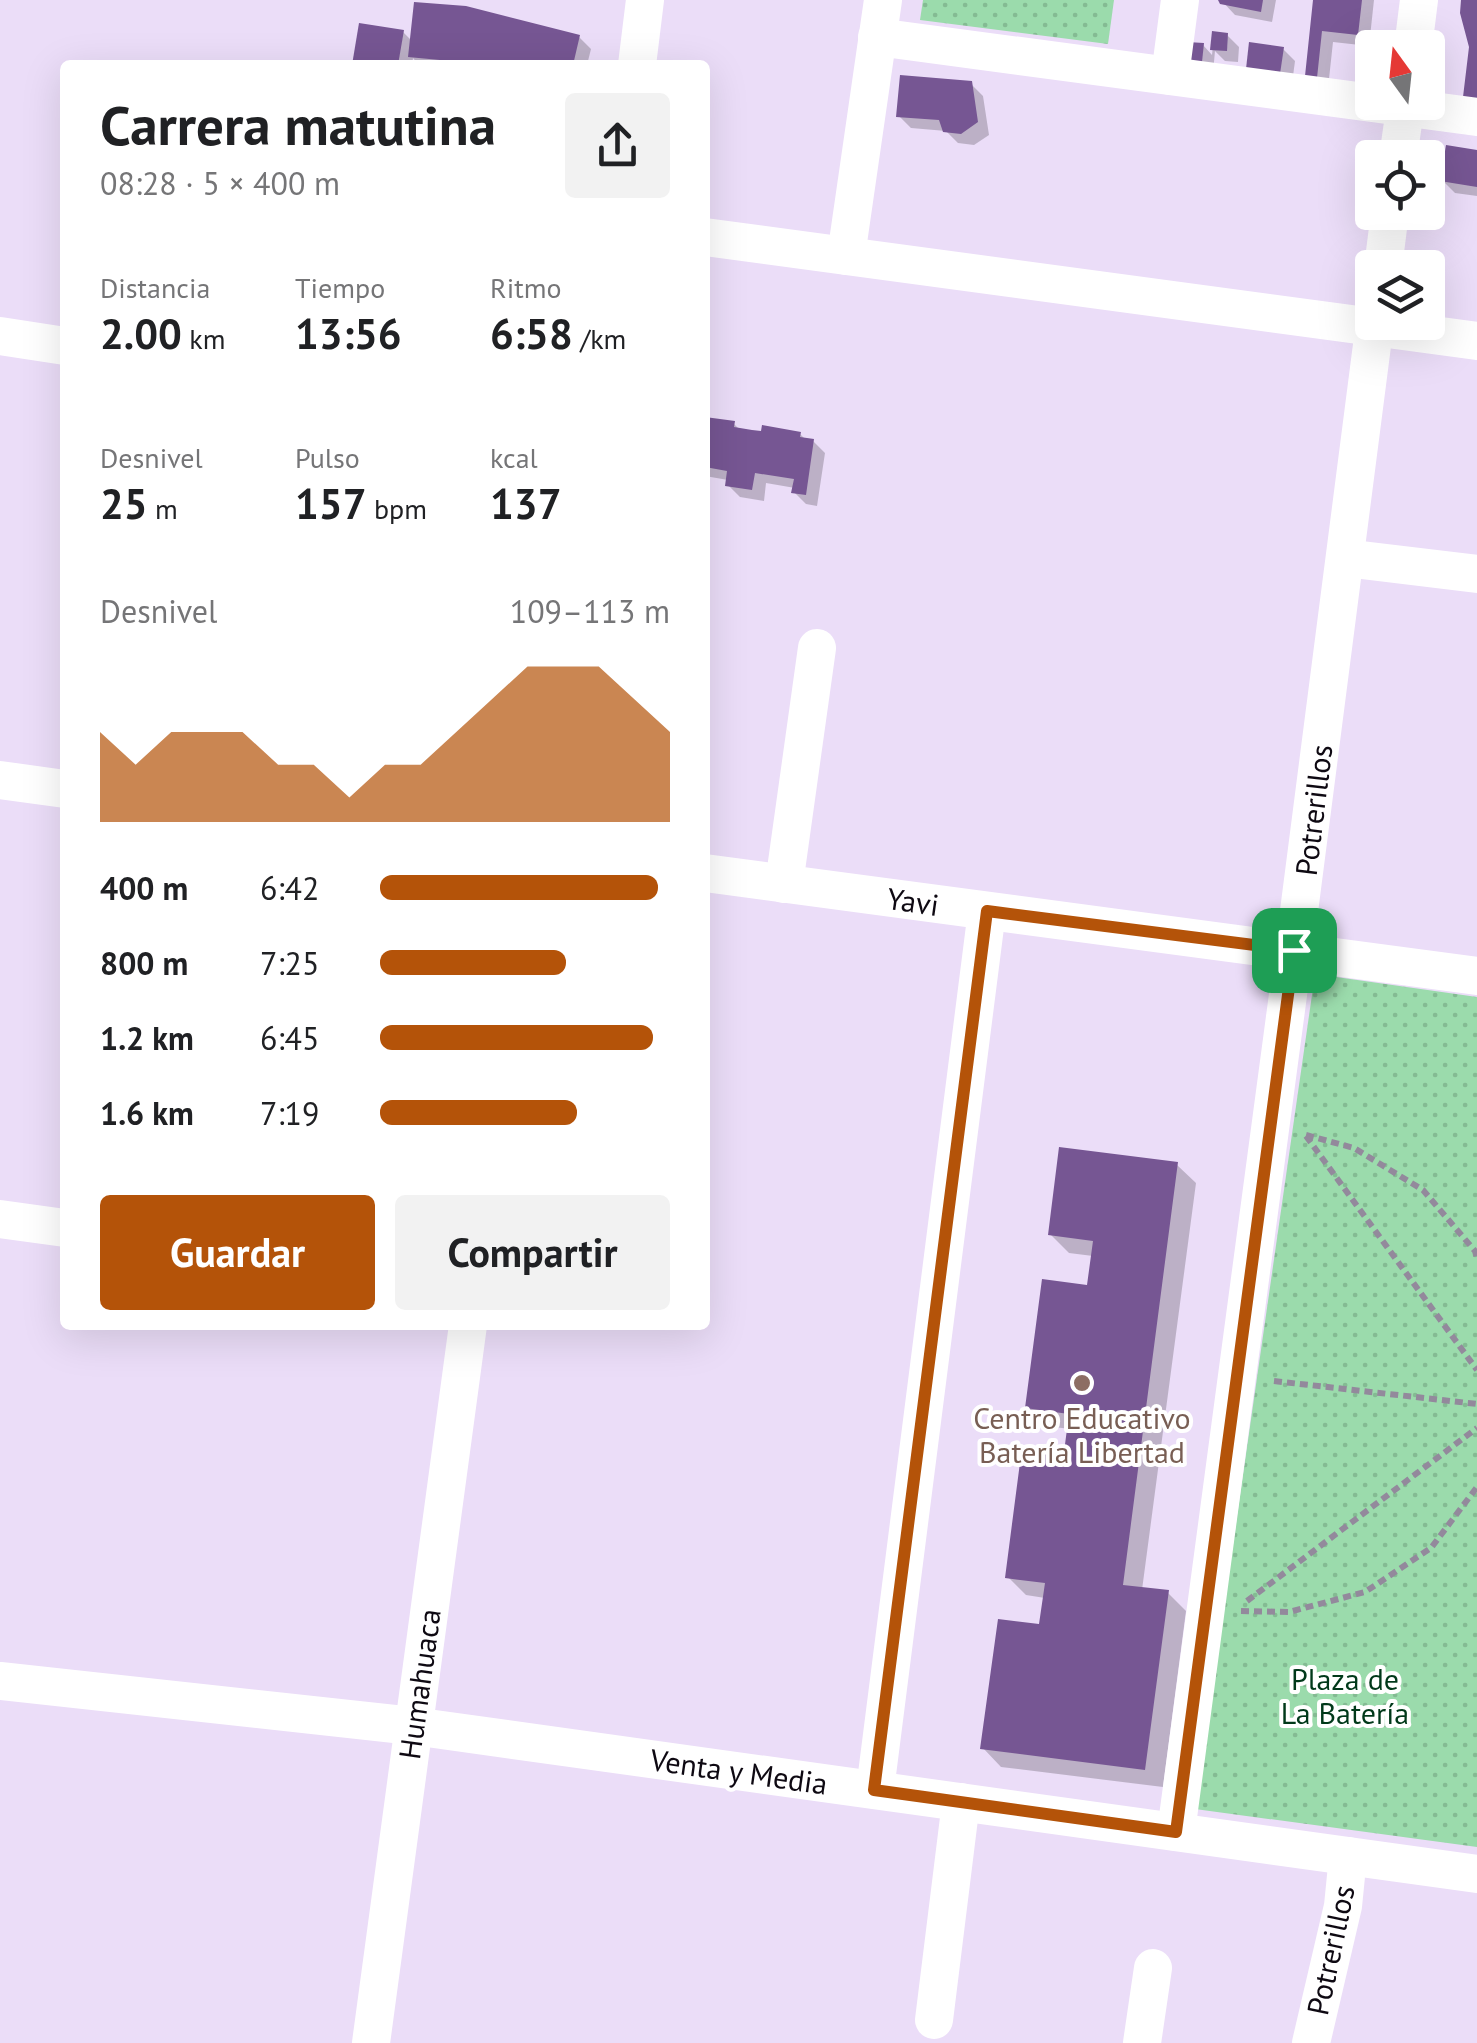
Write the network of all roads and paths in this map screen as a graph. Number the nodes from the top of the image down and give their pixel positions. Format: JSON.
{"nodes":[{"id":1,"x":646,"y":0,"type":"edge"},
{"id":2,"x":1180,"y":0,"type":"edge"},
{"id":3,"x":1420,"y":0,"type":"edge"},
{"id":4,"x":880,"y":18,"type":"edge"},
{"id":5,"x":1416,"y":30,"type":"edge"},
{"id":6,"x":638,"y":60,"type":"edge"},
{"id":7,"x":1170,"y":76,"type":"junction"},
{"id":8,"x":1355,"y":99,"type":"edge"},
{"id":9,"x":1445,"y":111,"type":"edge"},
{"id":10,"x":1477,"y":116,"type":"edge"},
{"id":11,"x":710,"y":238,"type":"edge"},
{"id":12,"x":846,"y":256,"type":"junction"},
{"id":13,"x":1355,"y":323,"type":"edge"},
{"id":14,"x":0,"y":336,"type":"edge"},
{"id":15,"x":1445,"y":336,"type":"edge"},
{"id":16,"x":1372,"y":340,"type":"edge"},
{"id":17,"x":1477,"y":341,"type":"edge"},
{"id":18,"x":60,"y":345,"type":"edge"},
{"id":19,"x":1346,"y":558,"type":"junction"},
{"id":20,"x":1477,"y":574,"type":"edge"},
{"id":21,"x":817,"y":648,"type":"dead end"},
{"id":22,"x":0,"y":780,"type":"edge"},
{"id":23,"x":60,"y":788,"type":"edge"},
{"id":24,"x":710,"y":875,"type":"edge"},
{"id":25,"x":784,"y":884,"type":"junction"},
{"id":26,"x":987,"y":911,"type":"junction"},
{"id":27,"x":1294,"y":950,"type":"junction"},
{"id":28,"x":1477,"y":976,"type":"edge"},
{"id":29,"x":0,"y":1219,"type":"edge"},
{"id":30,"x":60,"y":1227,"type":"edge"},
{"id":31,"x":1477,"y":1258,"type":"edge"},
{"id":32,"x":467,"y":1330,"type":"edge"},
{"id":33,"x":1477,"y":1370,"type":"edge"},
{"id":34,"x":1269,"y":1381,"type":"dead end"},
{"id":35,"x":1477,"y":1404,"type":"edge"},
{"id":36,"x":1477,"y":1428,"type":"edge"},
{"id":37,"x":1477,"y":1487,"type":"edge"},
{"id":38,"x":0,"y":1682,"type":"edge"},
{"id":39,"x":413,"y":1726,"type":"junction"},
{"id":40,"x":874,"y":1790,"type":"junction"},
{"id":41,"x":961,"y":1802,"type":"junction"},
{"id":42,"x":1176,"y":1832,"type":"junction"},
{"id":43,"x":1348,"y":1856,"type":"junction"},
{"id":44,"x":1477,"y":1874,"type":"edge"},
{"id":45,"x":1153,"y":1968,"type":"dead end"},
{"id":46,"x":934,"y":2020,"type":"dead end"},
{"id":47,"x":371,"y":2043,"type":"edge"},
{"id":48,"x":1142,"y":2043,"type":"edge"},
{"id":49,"x":1311,"y":2043,"type":"edge"}],
"edges":[{"from":1,"to":6,"type":"street"},
{"from":2,"to":7,"type":"street"},
{"from":3,"to":5,"type":"street"},
{"from":4,"to":7,"type":"street"},
{"from":4,"to":12,"type":"street"},
{"from":7,"to":8,"type":"street"},
{"from":9,"to":10,"type":"street"},
{"from":11,"to":12,"type":"street"},
{"from":12,"to":13,"type":"street"},
{"from":14,"to":18,"type":"street"},
{"from":15,"to":17,"type":"street"},
{"from":16,"to":19,"type":"street","name":"Potrerillos"},
{"from":19,"to":20,"type":"street"},
{"from":19,"to":27,"type":"street","name":"Potrerillos"},
{"from":21,"to":25,"type":"street"},
{"from":22,"to":23,"type":"street"},
{"from":24,"to":25,"type":"street","name":"Yavi"},
{"from":25,"to":26,"type":"street","name":"Yavi"},
{"from":26,"to":27,"type":"street","name":"Yavi"},
{"from":26,"to":40,"type":"street"},
{"from":27,"to":28,"type":"street","name":"Yavi"},
{"from":27,"to":42,"type":"street","name":"Potrerillos"},
{"from":29,"to":30,"type":"street"},
{"from":31,"to":33,"type":"path"},
{"from":32,"to":39,"type":"street","name":"Humahuaca"},
{"from":34,"to":35,"type":"path"},
{"from":36,"to":37,"type":"path"},
{"from":38,"to":39,"type":"street","name":"Venta y Media"},
{"from":39,"to":40,"type":"street","name":"Venta y Media"},
{"from":39,"to":47,"type":"street","name":"Humahuaca"},
{"from":40,"to":41,"type":"street","name":"Venta y Media"},
{"from":41,"to":42,"type":"street","name":"Venta y Media"},
{"from":41,"to":46,"type":"street"},
{"from":42,"to":43,"type":"street","name":"Venta y Media"},
{"from":43,"to":44,"type":"street","name":"Venta y Media"},
{"from":43,"to":49,"type":"street","name":"Potrerillos"},
{"from":45,"to":48,"type":"street"}]}
